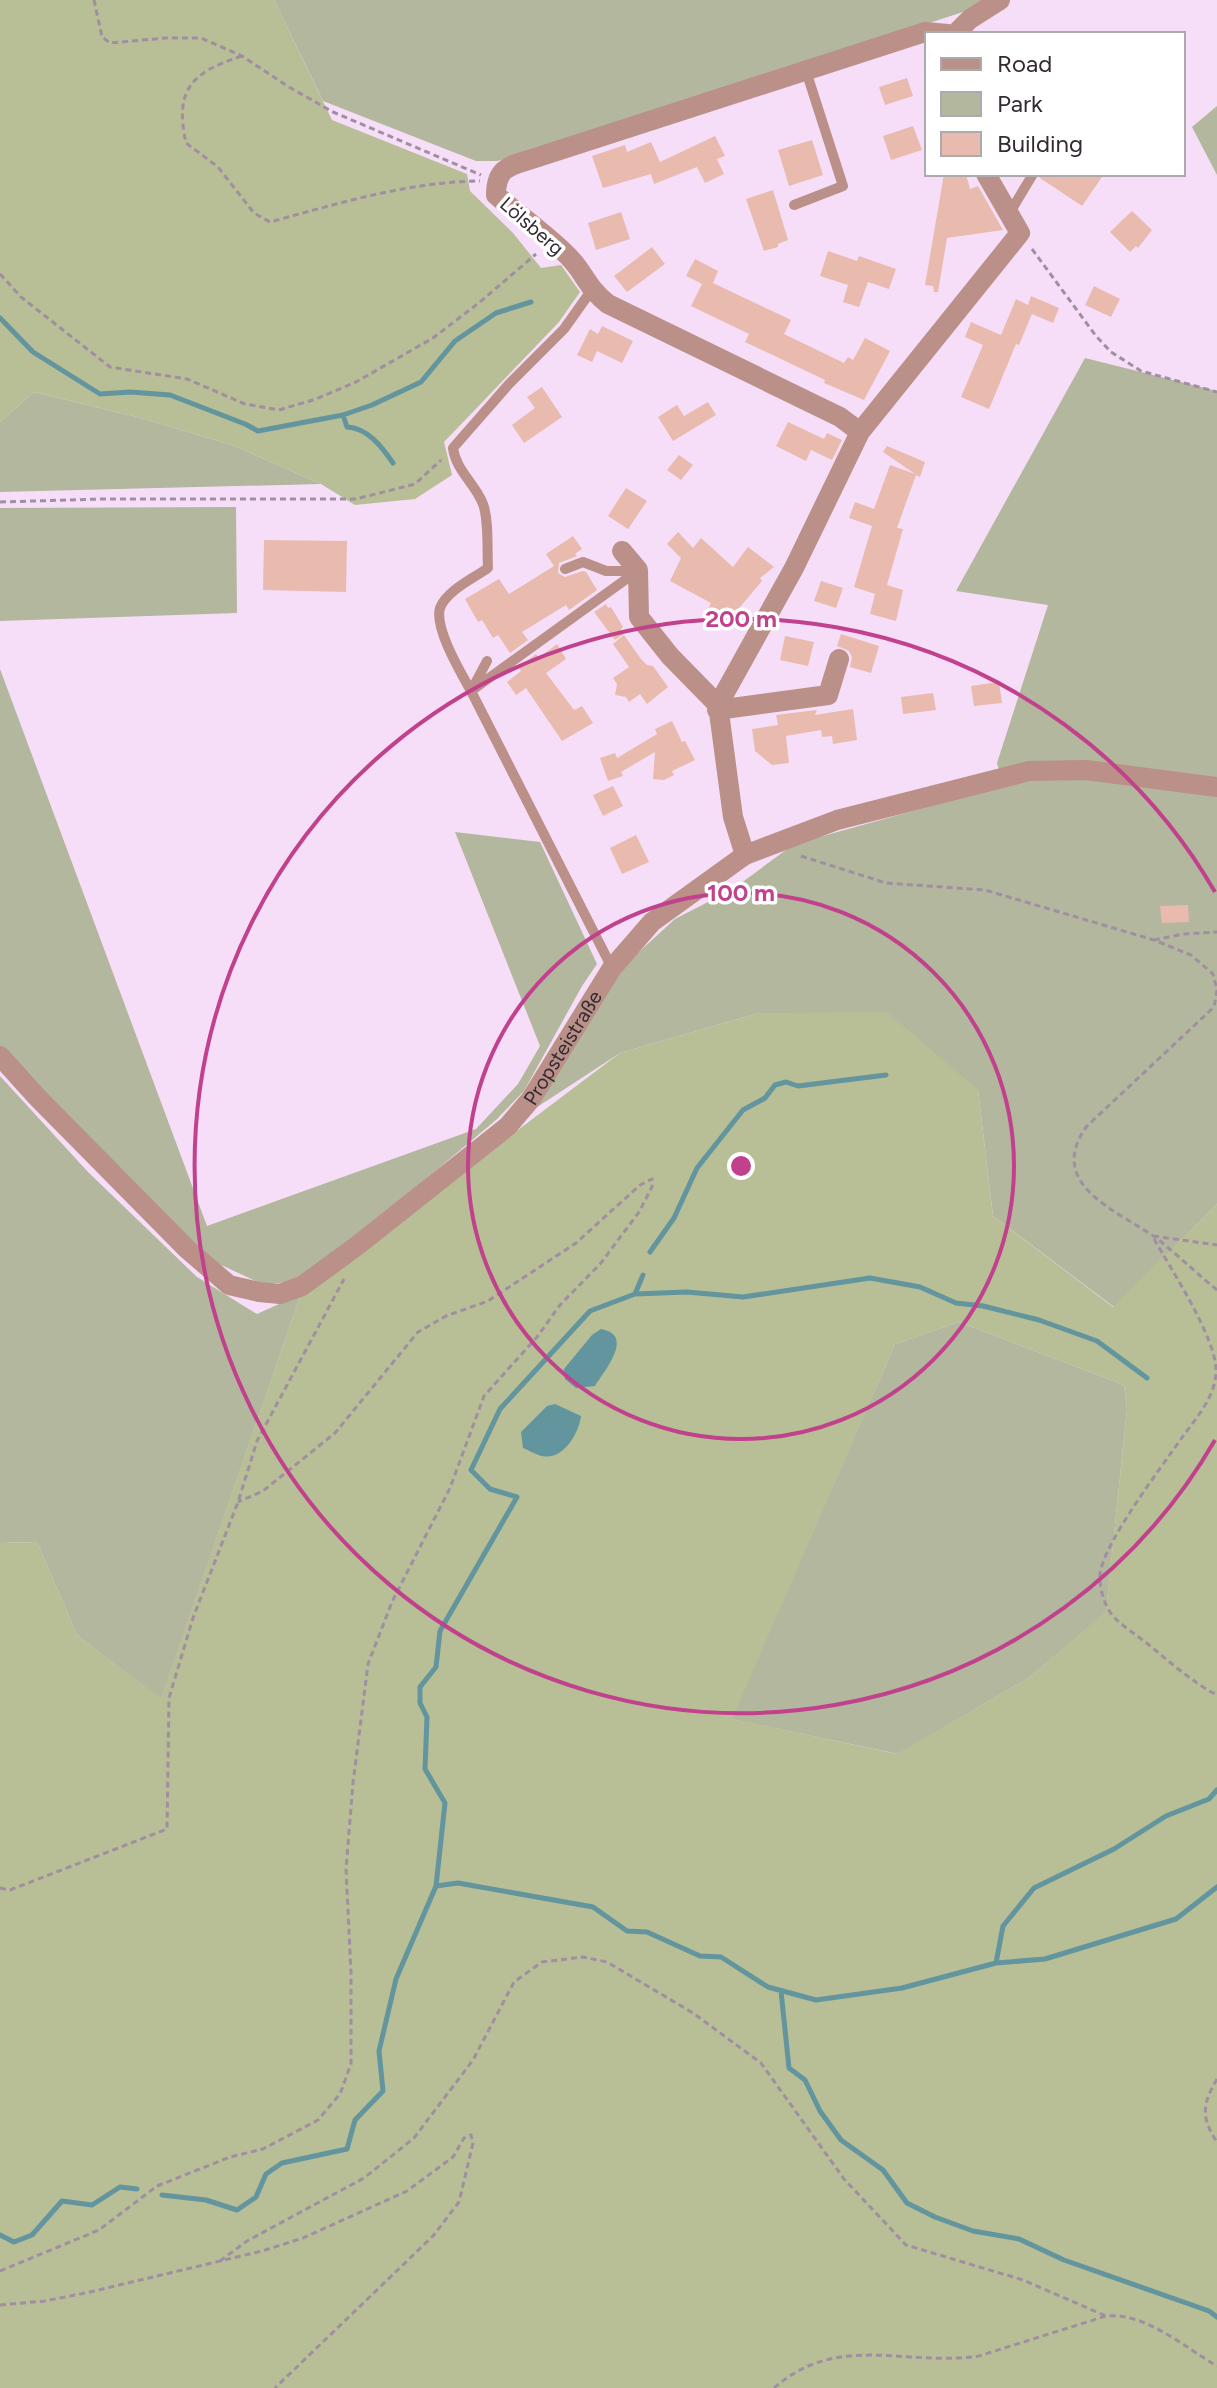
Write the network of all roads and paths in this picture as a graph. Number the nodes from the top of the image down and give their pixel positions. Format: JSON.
{"nodes":[{"id":1,"x":94,"y":0,"type":"edge"},
{"id":2,"x":1000,"y":0,"type":"edge"},
{"id":3,"x":925,"y":32,"type":"edge"},
{"id":4,"x":957,"y":32,"type":"edge"},
{"id":5,"x":242,"y":56,"type":"junction"},
{"id":6,"x":806,"y":71,"type":"junction"},
{"id":7,"x":987,"y":176,"type":"edge"},
{"id":8,"x":1032,"y":176,"type":"edge"},
{"id":9,"x":496,"y":181,"type":"junction"},
{"id":10,"x":794,"y":205,"type":"dead end"},
{"id":11,"x":1009,"y":214,"type":"junction"},
{"id":12,"x":1020,"y":233,"type":"junction"},
{"id":13,"x":551,"y":242,"type":"junction"},
{"id":14,"x":0,"y":274,"type":"edge"},
{"id":15,"x":591,"y":291,"type":"junction"},
{"id":16,"x":1217,"y":392,"type":"edge"},
{"id":17,"x":860,"y":432,"type":"junction"},
{"id":18,"x":453,"y":448,"type":"junction"},
{"id":19,"x":0,"y":502,"type":"edge"},
{"id":20,"x":622,"y":551,"type":"dead end"},
{"id":21,"x":565,"y":569,"type":"dead end"},
{"id":22,"x":638,"y":570,"type":"junction"},
{"id":23,"x":839,"y":659,"type":"dead end"},
{"id":24,"x":487,"y":661,"type":"dead end"},
{"id":25,"x":471,"y":691,"type":"junction"},
{"id":26,"x":718,"y":708,"type":"junction"},
{"id":27,"x":1217,"y":787,"type":"edge"},
{"id":28,"x":745,"y":855,"type":"junction"},
{"id":29,"x":800,"y":856,"type":"dead end"},
{"id":30,"x":1217,"y":932,"type":"edge"},
{"id":31,"x":1154,"y":940,"type":"junction"},
{"id":32,"x":612,"y":968,"type":"junction"},
{"id":33,"x":0,"y":1056,"type":"edge"},
{"id":34,"x":1152,"y":1236,"type":"junction"},
{"id":35,"x":358,"y":1245,"type":"junction"},
{"id":36,"x":1217,"y":1245,"type":"edge"},
{"id":37,"x":1217,"y":1290,"type":"edge"},
{"id":38,"x":238,"y":1502,"type":"junction"},
{"id":39,"x":1217,"y":1695,"type":"edge"},
{"id":40,"x":0,"y":1888,"type":"edge"},
{"id":41,"x":1217,"y":2079,"type":"edge"},
{"id":42,"x":1217,"y":2142,"type":"edge"},
{"id":43,"x":220,"y":2261,"type":"junction"},
{"id":44,"x":0,"y":2271,"type":"edge"},
{"id":45,"x":0,"y":2305,"type":"edge"},
{"id":46,"x":1106,"y":2316,"type":"junction"},
{"id":47,"x":1217,"y":2366,"type":"edge"},
{"id":48,"x":275,"y":2388,"type":"edge"},
{"id":49,"x":774,"y":2388,"type":"edge"}],
"edges":[{"from":1,"to":5,"type":"path"},
{"from":2,"to":4,"type":"street"},
{"from":3,"to":6,"type":"street","name":"Lölsberg"},
{"from":5,"to":9,"type":"path"},
{"from":5,"to":9,"type":"path"},
{"from":6,"to":9,"type":"street","name":"Lölsberg"},
{"from":6,"to":10,"type":"lane"},
{"from":7,"to":11,"type":"street"},
{"from":8,"to":11,"type":"lane"},
{"from":9,"to":13,"type":"street","name":"Lölsberg"},
{"from":11,"to":12,"type":"street"},
{"from":12,"to":16,"type":"path"},
{"from":12,"to":17,"type":"street"},
{"from":13,"to":14,"type":"path"},
{"from":13,"to":15,"type":"street","name":"Lölsberg"},
{"from":15,"to":17,"type":"street","name":"Lölsberg"},
{"from":15,"to":18,"type":"lane"},
{"from":17,"to":26,"type":"street"},
{"from":18,"to":19,"type":"path"},
{"from":18,"to":25,"type":"lane"},
{"from":20,"to":22,"type":"street"},
{"from":21,"to":22,"type":"lane"},
{"from":22,"to":25,"type":"lane"},
{"from":22,"to":26,"type":"street"},
{"from":23,"to":26,"type":"street"},
{"from":24,"to":25,"type":"lane"},
{"from":25,"to":32,"type":"lane"},
{"from":26,"to":28,"type":"street"},
{"from":27,"to":28,"type":"street","name":"Propsteistraße"},
{"from":28,"to":32,"type":"street","name":"Propsteistraße"},
{"from":29,"to":31,"type":"path"},
{"from":30,"to":31,"type":"path"},
{"from":31,"to":34,"type":"path"},
{"from":32,"to":35,"type":"street","name":"Propsteistraße"},
{"from":33,"to":35,"type":"street","name":"Propsteistraße"},
{"from":34,"to":36,"type":"path"},
{"from":34,"to":37,"type":"path"},
{"from":34,"to":39,"type":"path"},
{"from":35,"to":38,"type":"path"},
{"from":38,"to":40,"type":"path"},
{"from":38,"to":44,"type":"path"},
{"from":41,"to":42,"type":"path"},
{"from":43,"to":45,"type":"path"},
{"from":43,"to":46,"type":"path"},
{"from":43,"to":48,"type":"path"},
{"from":46,"to":47,"type":"path"},
{"from":46,"to":49,"type":"path"}]}
